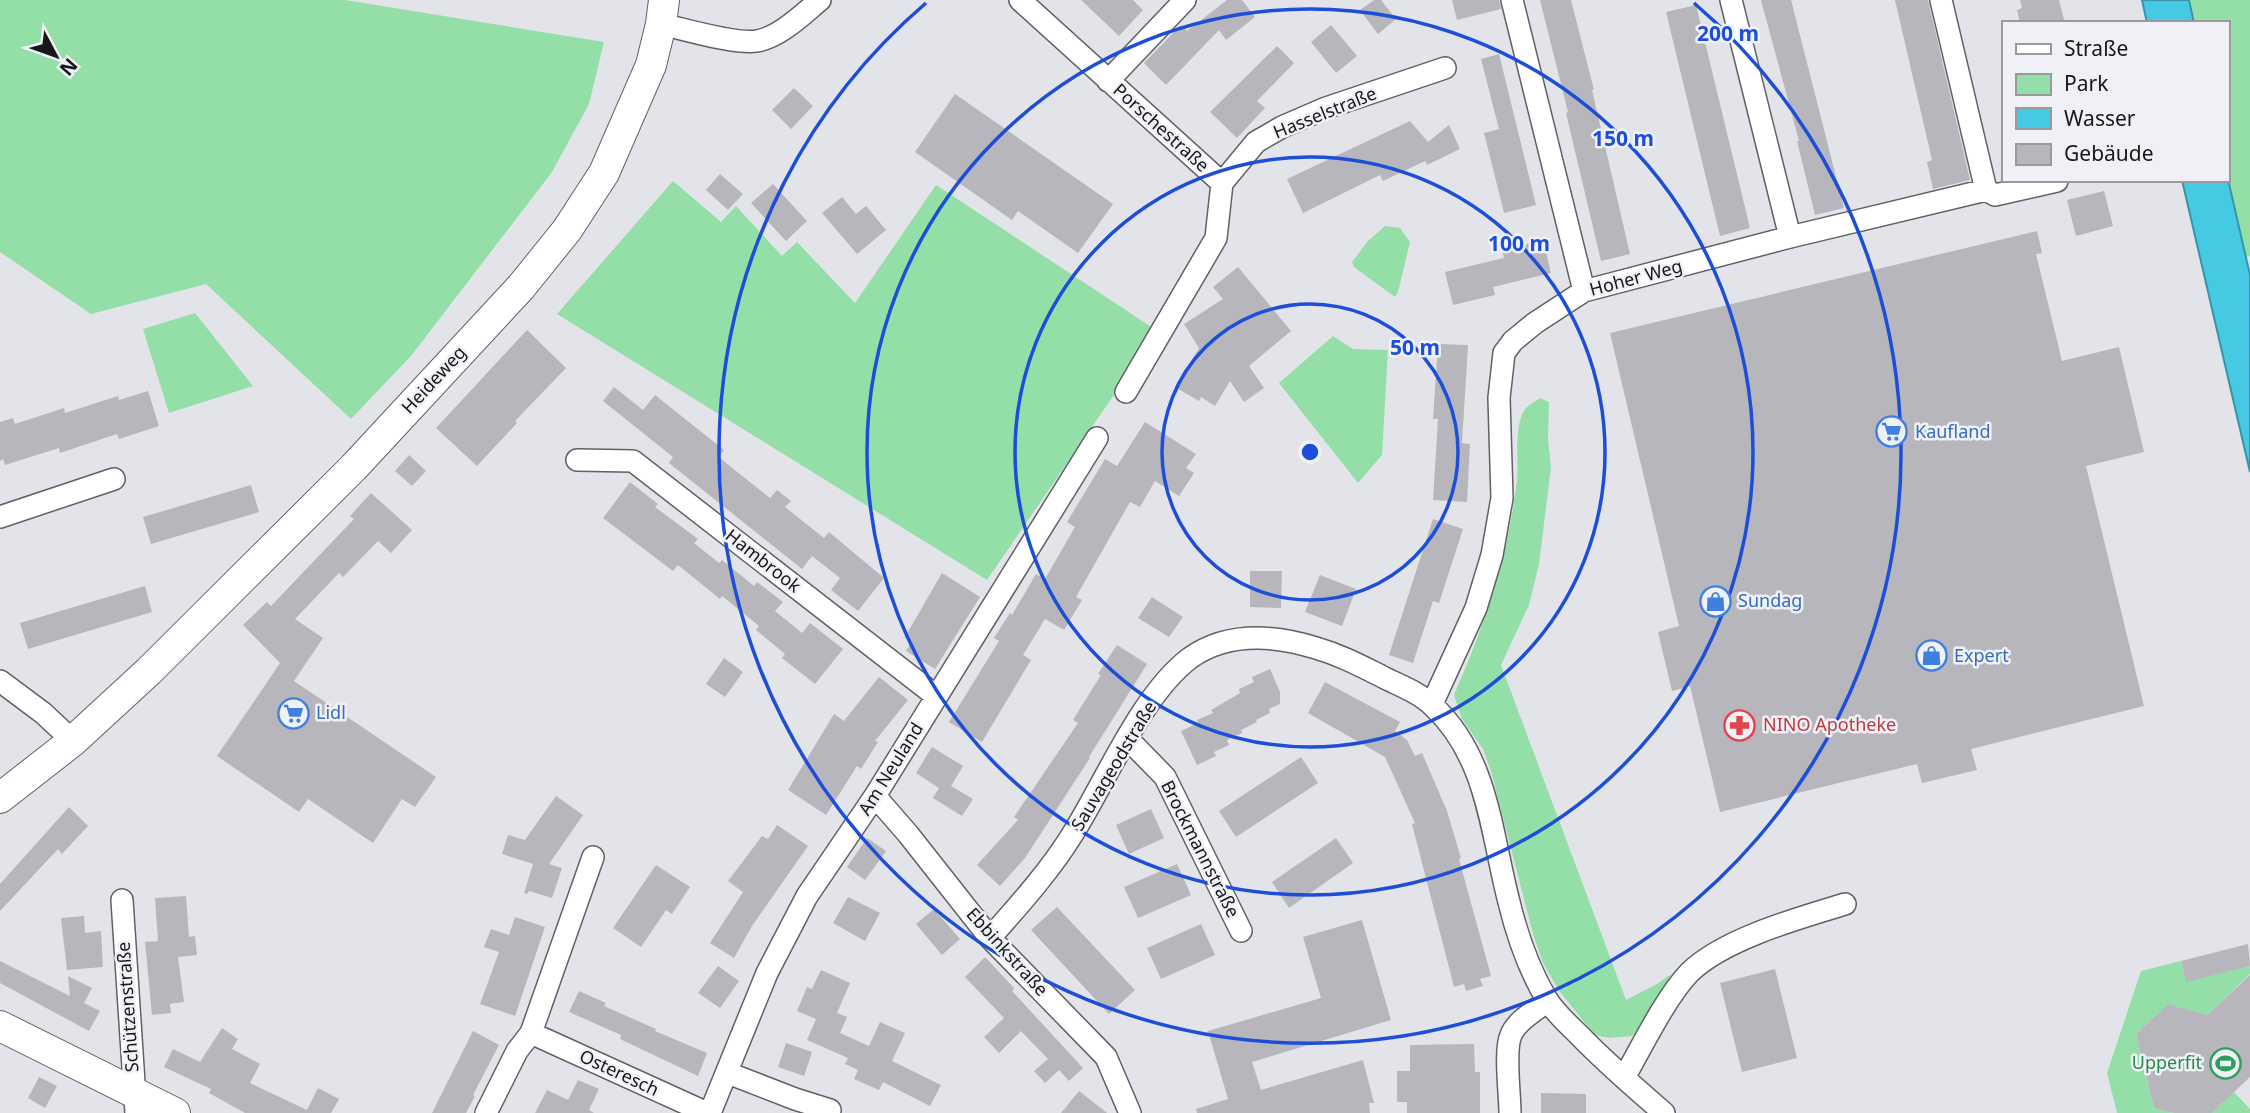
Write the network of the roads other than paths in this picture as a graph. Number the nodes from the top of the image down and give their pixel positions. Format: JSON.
{"nodes":[{"id":1,"x":820,"y":0,"type":"edge"},
{"id":2,"x":1020,"y":0,"type":"edge"},
{"id":3,"x":1185,"y":0,"type":"edge"},
{"id":4,"x":1512,"y":0,"type":"edge"},
{"id":5,"x":1731,"y":0,"type":"edge"},
{"id":6,"x":1941,"y":0,"type":"edge"},
{"id":7,"x":662,"y":12,"type":"edge"},
{"id":8,"x":1446,"y":68,"type":"dead end"},
{"id":9,"x":1108,"y":81,"type":"junction"},
{"id":10,"x":2053,"y":182,"type":"edge"},
{"id":11,"x":1222,"y":183,"type":"junction"},
{"id":12,"x":1986,"y":190,"type":"junction"},
{"id":13,"x":1790,"y":237,"type":"junction"},
{"id":14,"x":1584,"y":291,"type":"junction"},
{"id":15,"x":1126,"y":393,"type":"dead end"},
{"id":16,"x":1097,"y":438,"type":"dead end"},
{"id":17,"x":577,"y":460,"type":"dead end"},
{"id":18,"x":114,"y":479,"type":"dead end"},
{"id":19,"x":0,"y":517,"type":"edge"},
{"id":20,"x":0,"y":681,"type":"edge"},
{"id":21,"x":936,"y":696,"type":"junction"},
{"id":22,"x":1432,"y":704,"type":"junction"},
{"id":23,"x":1127,"y":738,"type":"junction"},
{"id":24,"x":73,"y":741,"type":"junction"},
{"id":25,"x":875,"y":796,"type":"junction"},
{"id":26,"x":0,"y":798,"type":"edge"},
{"id":27,"x":593,"y":857,"type":"dead end"},
{"id":28,"x":122,"y":901,"type":"dead end"},
{"id":29,"x":1845,"y":904,"type":"dead end"},
{"id":30,"x":1241,"y":931,"type":"dead end"},
{"id":31,"x":990,"y":938,"type":"junction"},
{"id":32,"x":1548,"y":1001,"type":"junction"},
{"id":33,"x":0,"y":1026,"type":"edge"},
{"id":34,"x":531,"y":1033,"type":"junction"},
{"id":35,"x":728,"y":1073,"type":"junction"},
{"id":36,"x":1624,"y":1078,"type":"junction"},
{"id":37,"x":135,"y":1102,"type":"edge"},
{"id":38,"x":830,"y":1110,"type":"dead end"},
{"id":39,"x":175,"y":1113,"type":"edge"},
{"id":40,"x":486,"y":1113,"type":"edge"},
{"id":41,"x":709,"y":1113,"type":"edge"},
{"id":42,"x":1129,"y":1113,"type":"edge"},
{"id":43,"x":1510,"y":1113,"type":"edge"},
{"id":44,"x":1664,"y":1113,"type":"edge"}],
"edges":[{"from":1,"to":7,"type":"street","name":"Heideweg"},
{"from":2,"to":9,"type":"street","name":"Porschestraße"},
{"from":3,"to":9,"type":"street"},
{"from":4,"to":14,"type":"street"},
{"from":5,"to":13,"type":"street"},
{"from":6,"to":12,"type":"street"},
{"from":7,"to":24,"type":"street","name":"Heideweg"},
{"from":8,"to":11,"type":"street","name":"Hasselstraße"},
{"from":9,"to":11,"type":"street","name":"Porschestraße"},
{"from":10,"to":12,"type":"street","name":"Hoher Weg"},
{"from":11,"to":15,"type":"street","name":"Porschestraße"},
{"from":12,"to":13,"type":"street","name":"Hoher Weg"},
{"from":13,"to":14,"type":"street","name":"Hoher Weg"},
{"from":14,"to":22,"type":"street","name":"Hoher Weg"},
{"from":16,"to":21,"type":"street","name":"Am Neuland"},
{"from":17,"to":21,"type":"street","name":"Hambrook"},
{"from":18,"to":19,"type":"street"},
{"from":20,"to":24,"type":"street"},
{"from":21,"to":25,"type":"street","name":"Am Neuland"},
{"from":22,"to":23,"type":"street","name":"Sauvageodstraße"},
{"from":22,"to":32,"type":"street","name":"Sauvageodstraße"},
{"from":23,"to":30,"type":"street","name":"Brockmannstraße"},
{"from":23,"to":31,"type":"street","name":"Sauvageodstraße"},
{"from":24,"to":26,"type":"street","name":"Heideweg"},
{"from":25,"to":31,"type":"street","name":"Ebbinkstraße"},
{"from":25,"to":35,"type":"street","name":"Am Neuland"},
{"from":27,"to":34,"type":"street"},
{"from":28,"to":37,"type":"street","name":"Schützenstraße"},
{"from":29,"to":36,"type":"street"},
{"from":31,"to":42,"type":"street","name":"Ebbinkstraße"},
{"from":32,"to":36,"type":"street","name":"Sauvageodstraße"},
{"from":32,"to":43,"type":"street"},
{"from":33,"to":37,"type":"street"},
{"from":34,"to":40,"type":"street"},
{"from":34,"to":41,"type":"street","name":"Osteresch"},
{"from":35,"to":38,"type":"street"},
{"from":35,"to":41,"type":"street","name":"Am Neuland"},
{"from":36,"to":44,"type":"street","name":"Sauvageodstraße"},
{"from":37,"to":39,"type":"street"}]}
